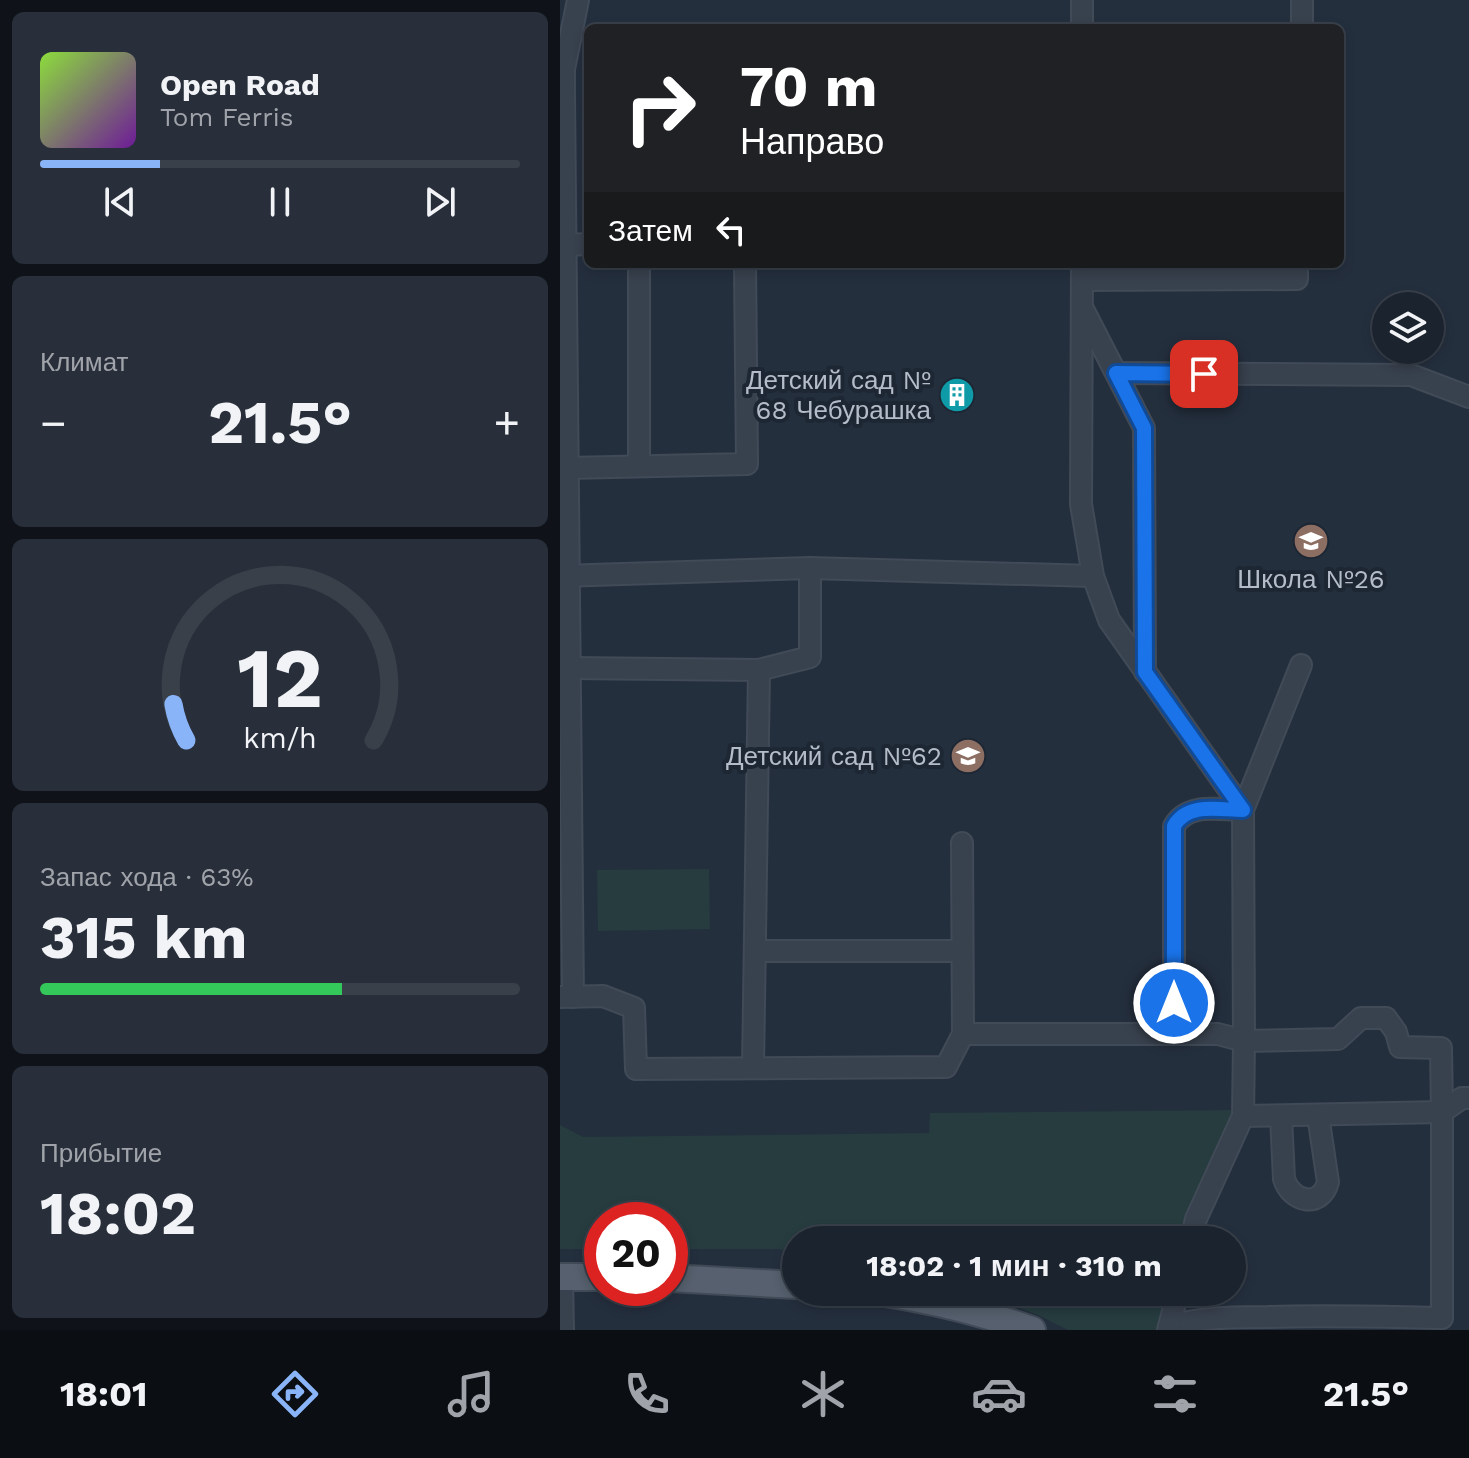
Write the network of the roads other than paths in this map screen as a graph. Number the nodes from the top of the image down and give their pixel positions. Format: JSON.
{"nodes":[{"id":1,"x":578,"y":0,"type":"edge"},
{"id":2,"x":1082,"y":0,"type":"edge"},
{"id":3,"x":1302,"y":0,"type":"edge"},
{"id":4,"x":1082,"y":24,"type":"edge"},
{"id":5,"x":1302,"y":24,"type":"edge"},
{"id":6,"x":562,"y":69,"type":"edge"},
{"id":7,"x":584,"y":244,"type":"edge"},
{"id":8,"x":566,"y":245,"type":"junction"},
{"id":9,"x":639,"y":268,"type":"edge"},
{"id":10,"x":745,"y":268,"type":"edge"},
{"id":11,"x":1297,"y":268,"type":"edge"},
{"id":12,"x":1082,"y":272,"type":"edge"},
{"id":13,"x":1082,"y":307,"type":"junction"},
{"id":14,"x":1116,"y":373,"type":"junction"},
{"id":15,"x":1469,"y":397,"type":"edge"},
{"id":16,"x":639,"y":466,"type":"junction"},
{"id":17,"x":568,"y":468,"type":"junction"},
{"id":18,"x":810,"y":568,"type":"junction"},
{"id":19,"x":564,"y":576,"type":"edge"},
{"id":20,"x":1093,"y":576,"type":"junction"},
{"id":21,"x":1301,"y":665,"type":"dead end"},
{"id":22,"x":570,"y":668,"type":"junction"},
{"id":23,"x":759,"y":670,"type":"junction"},
{"id":24,"x":1145,"y":672,"type":"junction"},
{"id":25,"x":1243,"y":810,"type":"junction"},
{"id":26,"x":962,"y":843,"type":"dead end"},
{"id":27,"x":755,"y":951,"type":"junction"},
{"id":28,"x":962,"y":951,"type":"junction"},
{"id":29,"x":566,"y":997,"type":"edge"},
{"id":30,"x":1174,"y":1033,"type":"junction"},
{"id":31,"x":963,"y":1034,"type":"junction"},
{"id":32,"x":1244,"y":1041,"type":"junction"},
{"id":33,"x":753,"y":1068,"type":"junction"},
{"id":34,"x":1469,"y":1098,"type":"edge"},
{"id":35,"x":1442,"y":1112,"type":"junction"},
{"id":36,"x":1318,"y":1115,"type":"junction"},
{"id":37,"x":1243,"y":1116,"type":"junction"},
{"id":38,"x":1281,"y":1116,"type":"junction"},
{"id":39,"x":1194,"y":1226,"type":"edge"},
{"id":40,"x":561,"y":1277,"type":"edge"},
{"id":41,"x":584,"y":1277,"type":"edge"},
{"id":42,"x":688,"y":1279,"type":"edge"},
{"id":43,"x":782,"y":1284,"type":"edge"},
{"id":44,"x":954,"y":1306,"type":"edge"},
{"id":45,"x":1174,"y":1306,"type":"edge"},
{"id":46,"x":1442,"y":1324,"type":"edge"},
{"id":47,"x":1169,"y":1328,"type":"edge"},
{"id":48,"x":563,"y":1330,"type":"edge"},
{"id":49,"x":1032,"y":1330,"type":"edge"}],
"edges":[{"from":1,"to":6,"type":"lane"},
{"from":2,"to":4,"type":"lane"},
{"from":3,"to":5,"type":"lane"},
{"from":6,"to":8,"type":"lane"},
{"from":7,"to":8,"type":"lane"},
{"from":8,"to":17,"type":"lane"},
{"from":9,"to":16,"type":"lane"},
{"from":10,"to":16,"type":"lane"},
{"from":11,"to":12,"type":"lane"},
{"from":12,"to":13,"type":"lane"},
{"from":13,"to":14,"type":"lane"},
{"from":13,"to":20,"type":"lane"},
{"from":14,"to":15,"type":"lane"},
{"from":14,"to":24,"type":"lane"},
{"from":16,"to":17,"type":"lane"},
{"from":17,"to":19,"type":"lane"},
{"from":18,"to":19,"type":"lane"},
{"from":18,"to":20,"type":"lane"},
{"from":18,"to":23,"type":"lane"},
{"from":19,"to":22,"type":"lane"},
{"from":20,"to":24,"type":"lane"},
{"from":21,"to":25,"type":"lane"},
{"from":22,"to":23,"type":"lane"},
{"from":22,"to":29,"type":"lane"},
{"from":23,"to":27,"type":"lane"},
{"from":24,"to":25,"type":"lane"},
{"from":25,"to":30,"type":"lane"},
{"from":25,"to":32,"type":"lane"},
{"from":26,"to":28,"type":"lane"},
{"from":27,"to":28,"type":"lane"},
{"from":27,"to":33,"type":"lane"},
{"from":28,"to":31,"type":"lane"},
{"from":29,"to":33,"type":"lane"},
{"from":30,"to":31,"type":"lane"},
{"from":30,"to":32,"type":"lane"},
{"from":31,"to":33,"type":"lane"},
{"from":32,"to":35,"type":"lane"},
{"from":32,"to":37,"type":"lane"},
{"from":34,"to":35,"type":"lane"},
{"from":35,"to":36,"type":"lane"},
{"from":35,"to":46,"type":"lane"},
{"from":36,"to":38,"type":"lane"},
{"from":36,"to":38,"type":"lane"},
{"from":37,"to":38,"type":"lane"},
{"from":37,"to":39,"type":"lane"},
{"from":40,"to":41,"type":"main road"},
{"from":40,"to":48,"type":"lane"},
{"from":42,"to":43,"type":"main road"},
{"from":44,"to":49,"type":"main road"},
{"from":45,"to":47,"type":"lane"},
{"from":46,"to":47,"type":"lane"}]}
